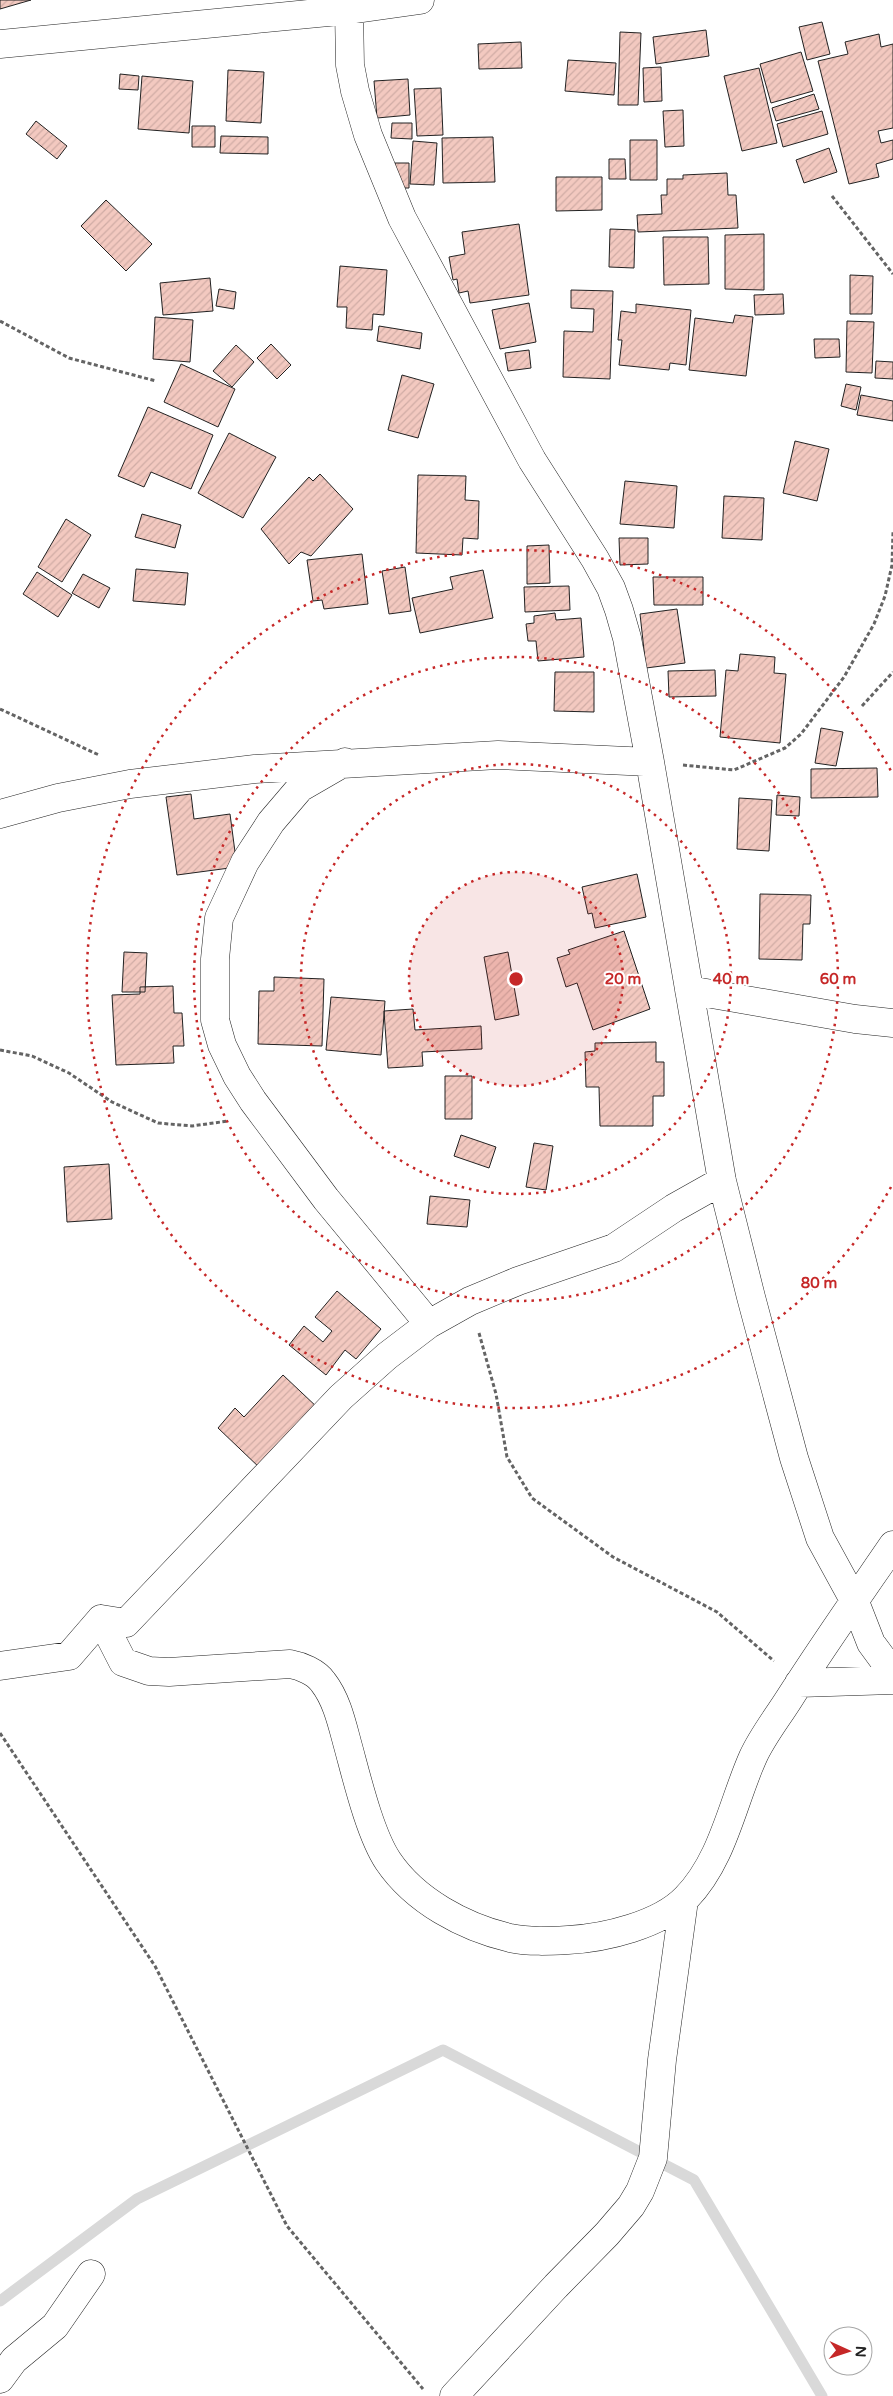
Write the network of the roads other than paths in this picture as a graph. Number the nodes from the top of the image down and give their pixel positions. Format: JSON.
{"nodes":[{"id":1,"x":420,"y":0,"type":"edge"},
{"id":2,"x":349,"y":10,"type":"junction"},
{"id":3,"x":0,"y":44,"type":"edge"},
{"id":4,"x":345,"y":762,"type":"junction"},
{"id":5,"x":650,"y":762,"type":"junction"},
{"id":6,"x":0,"y":814,"type":"edge"},
{"id":7,"x":689,"y":990,"type":"junction"},
{"id":8,"x":893,"y":1023,"type":"edge"},
{"id":9,"x":722,"y":1181,"type":"junction"},
{"id":10,"x":429,"y":1324,"type":"junction"},
{"id":11,"x":893,"y":1545,"type":"edge"},
{"id":12,"x":855,"y":1602,"type":"junction"},
{"id":13,"x":101,"y":1620,"type":"junction"},
{"id":14,"x":0,"y":1666,"type":"edge"},
{"id":15,"x":893,"y":1673,"type":"edge"},
{"id":16,"x":893,"y":1680,"type":"edge"},
{"id":17,"x":799,"y":1683,"type":"junction"},
{"id":18,"x":684,"y":1900,"type":"junction"},
{"id":19,"x":91,"y":2274,"type":"dead end"},
{"id":20,"x":0,"y":2379,"type":"edge"},
{"id":21,"x":454,"y":2396,"type":"edge"}],
"edges":[{"from":1,"to":2,"type":"street"},
{"from":2,"to":3,"type":"street"},
{"from":2,"to":5,"type":"street"},
{"from":4,"to":5,"type":"street"},
{"from":4,"to":6,"type":"street"},
{"from":4,"to":10,"type":"street"},
{"from":5,"to":7,"type":"street"},
{"from":7,"to":8,"type":"street"},
{"from":7,"to":9,"type":"street"},
{"from":9,"to":10,"type":"street"},
{"from":9,"to":12,"type":"street"},
{"from":10,"to":13,"type":"street"},
{"from":11,"to":12,"type":"street"},
{"from":12,"to":15,"type":"street"},
{"from":12,"to":17,"type":"street"},
{"from":13,"to":14,"type":"street"},
{"from":13,"to":18,"type":"street"},
{"from":16,"to":17,"type":"street"},
{"from":17,"to":18,"type":"street"},
{"from":18,"to":21,"type":"street"},
{"from":19,"to":20,"type":"street"}]}
